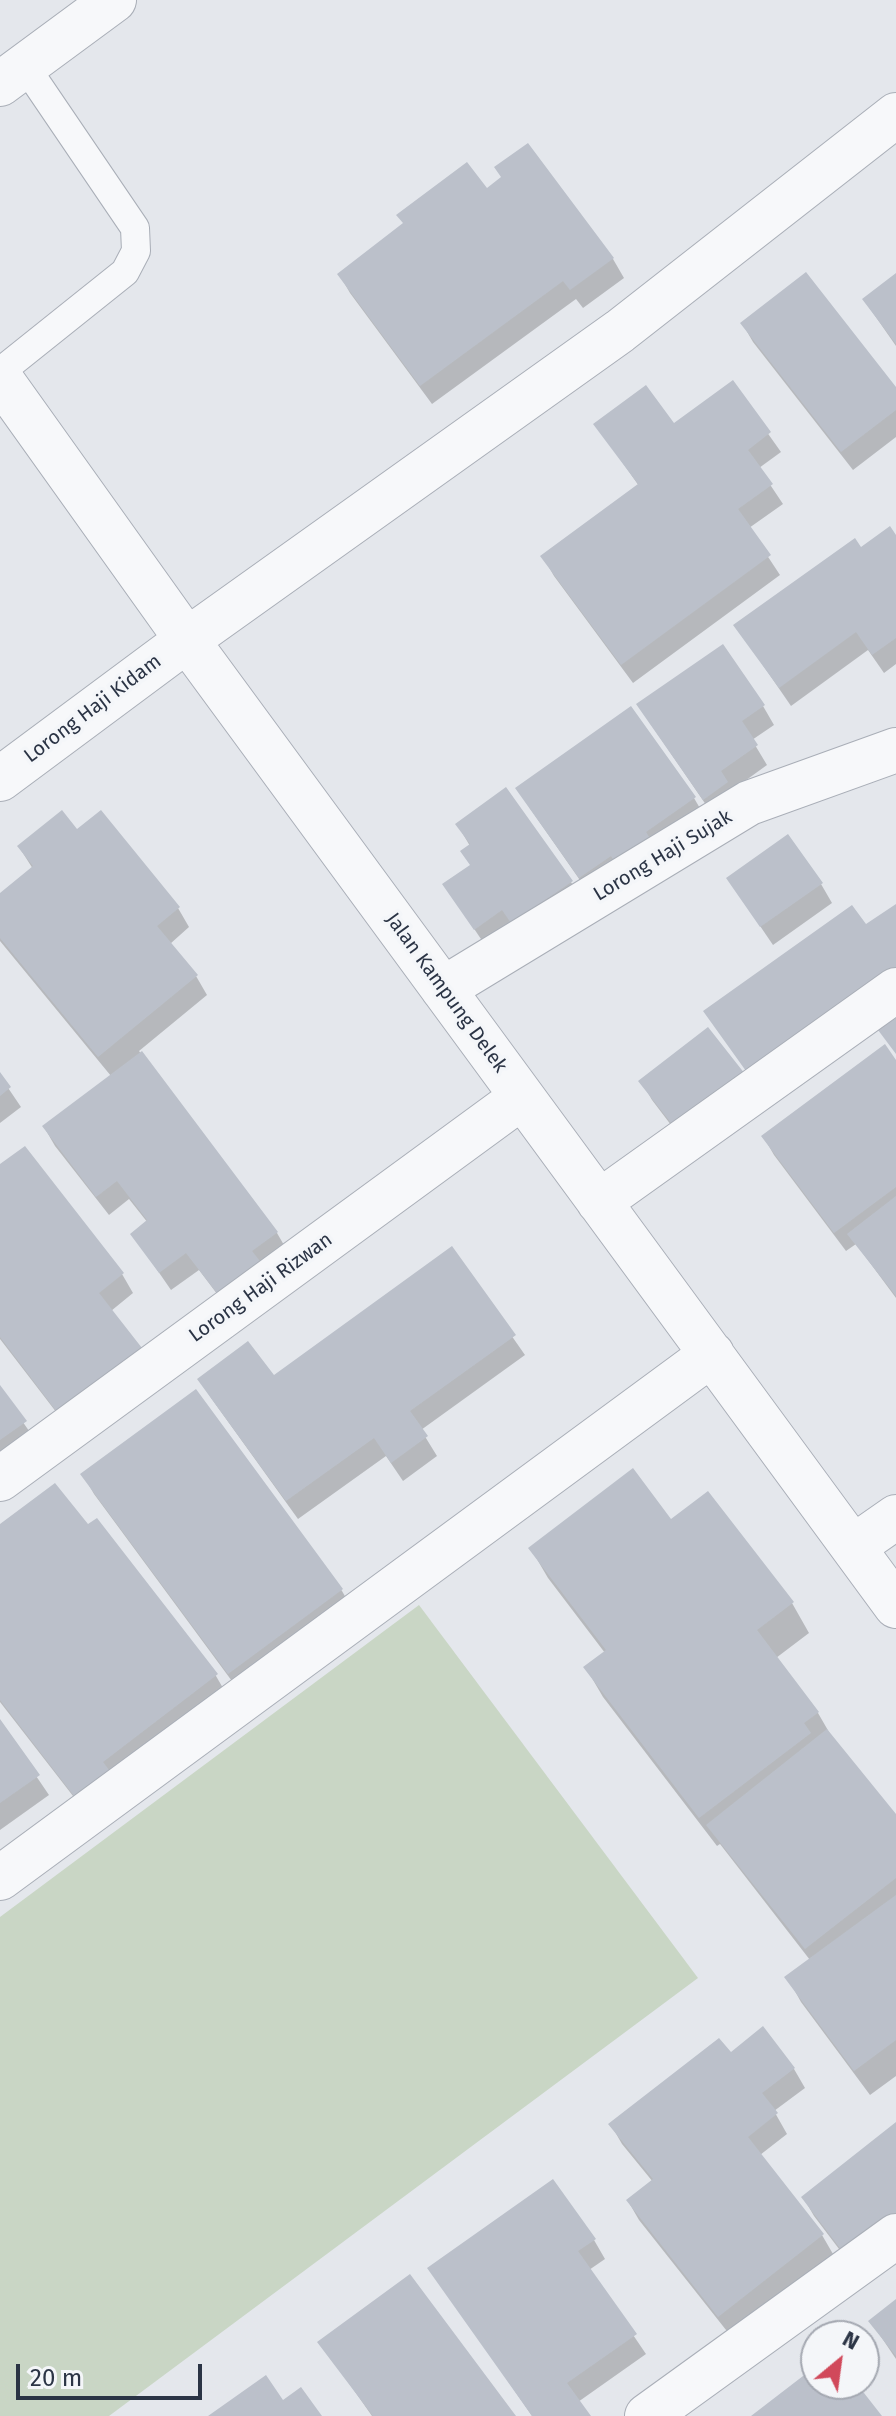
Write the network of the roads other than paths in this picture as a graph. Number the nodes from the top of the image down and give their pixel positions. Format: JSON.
{"nodes":[{"id":1,"x":114,"y":0,"type":"edge"},
{"id":2,"x":13,"y":75,"type":"edge"},
{"id":3,"x":896,"y":115,"type":"edge"},
{"id":4,"x":0,"y":375,"type":"edge"},
{"id":5,"x":187,"y":640,"type":"junction"},
{"id":6,"x":896,"y":750,"type":"edge"},
{"id":7,"x":0,"y":779,"type":"edge"},
{"id":8,"x":443,"y":989,"type":"junction"},
{"id":9,"x":896,"y":990,"type":"edge"},
{"id":10,"x":522,"y":1097,"type":"junction"},
{"id":11,"x":599,"y":1202,"type":"junction"},
{"id":12,"x":712,"y":1354,"type":"junction"},
{"id":13,"x":0,"y":1479,"type":"edge"},
{"id":14,"x":896,"y":1517,"type":"edge"},
{"id":15,"x":853,"y":1547,"type":"junction"},
{"id":16,"x":896,"y":1606,"type":"edge"},
{"id":17,"x":0,"y":1878,"type":"edge"},
{"id":18,"x":896,"y":2236,"type":"edge"},
{"id":19,"x":647,"y":2416,"type":"edge"}],
"edges":[{"from":1,"to":2,"type":"street"},
{"from":2,"to":4,"type":"lane"},
{"from":3,"to":5,"type":"street","name":"Lorong Haji Kidam"},
{"from":4,"to":5,"type":"street","name":"Jalan Kampung Delek"},
{"from":5,"to":7,"type":"street","name":"Lorong Haji Kidam"},
{"from":5,"to":8,"type":"street","name":"Jalan Kampung Delek"},
{"from":6,"to":8,"type":"street","name":"Lorong Haji Sujak"},
{"from":8,"to":10,"type":"street","name":"Jalan Kampung Delek"},
{"from":9,"to":11,"type":"street"},
{"from":10,"to":11,"type":"street","name":"Jalan Kampung Delek"},
{"from":10,"to":13,"type":"street","name":"Lorong Haji Rizwan"},
{"from":11,"to":12,"type":"street","name":"Jalan Kampung Delek"},
{"from":12,"to":15,"type":"street","name":"Jalan Kampung Delek"},
{"from":12,"to":17,"type":"street"},
{"from":14,"to":15,"type":"street"},
{"from":15,"to":16,"type":"street","name":"Jalan Kampung Delek"},
{"from":18,"to":19,"type":"street"}]}
